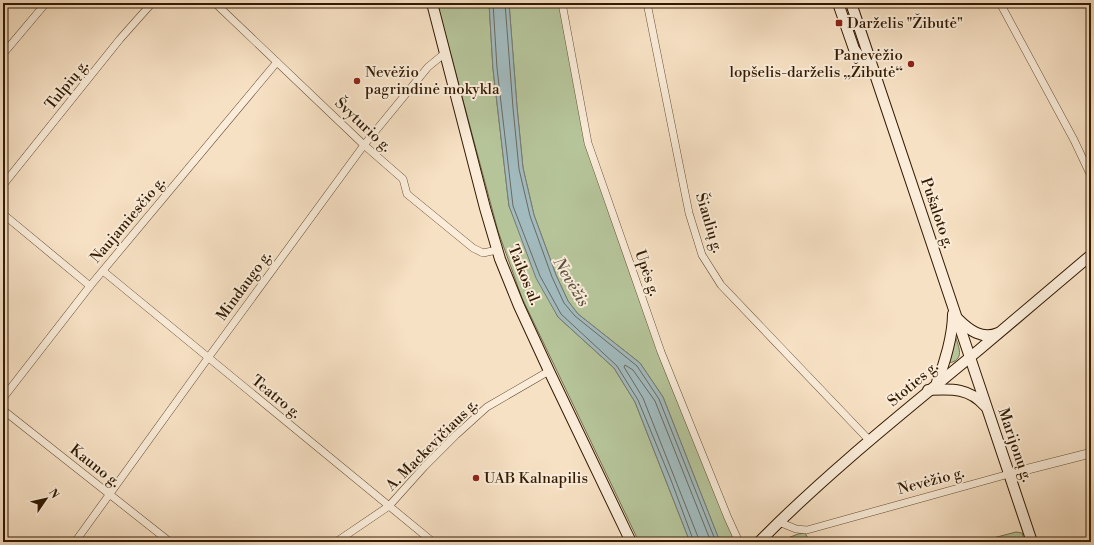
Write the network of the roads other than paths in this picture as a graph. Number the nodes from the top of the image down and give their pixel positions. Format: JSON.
{"nodes":[{"id":1,"x":46,"y":3,"type":"edge"},
{"id":2,"x":152,"y":3,"type":"edge"},
{"id":3,"x":215,"y":3,"type":"edge"},
{"id":4,"x":432,"y":3,"type":"edge"},
{"id":5,"x":562,"y":3,"type":"edge"},
{"id":6,"x":647,"y":3,"type":"edge"},
{"id":7,"x":838,"y":3,"type":"edge"},
{"id":8,"x":851,"y":3,"type":"edge"},
{"id":9,"x":1000,"y":3,"type":"edge"},
{"id":10,"x":445,"y":53,"type":"junction"},
{"id":11,"x":3,"y":54,"type":"edge"},
{"id":12,"x":277,"y":62,"type":"junction"},
{"id":13,"x":876,"y":78,"type":"junction"},
{"id":14,"x":364,"y":145,"type":"junction"},
{"id":15,"x":1091,"y":176,"type":"edge"},
{"id":16,"x":3,"y":185,"type":"edge"},
{"id":17,"x":3,"y":214,"type":"edge"},
{"id":18,"x":497,"y":250,"type":"junction"},
{"id":19,"x":1091,"y":254,"type":"edge"},
{"id":20,"x":103,"y":272,"type":"junction"},
{"id":21,"x":90,"y":286,"type":"junction"},
{"id":22,"x":954,"y":313,"type":"junction"},
{"id":23,"x":1000,"y":332,"type":"junction"},
{"id":24,"x":970,"y":357,"type":"junction"},
{"id":25,"x":208,"y":358,"type":"junction"},
{"id":26,"x":549,"y":371,"type":"junction"},
{"id":27,"x":932,"y":387,"type":"junction"},
{"id":28,"x":3,"y":398,"type":"edge"},
{"id":29,"x":986,"y":408,"type":"junction"},
{"id":30,"x":3,"y":410,"type":"edge"},
{"id":31,"x":870,"y":440,"type":"junction"},
{"id":32,"x":1091,"y":453,"type":"edge"},
{"id":33,"x":1009,"y":474,"type":"junction"},
{"id":34,"x":110,"y":494,"type":"junction"},
{"id":35,"x":389,"y":506,"type":"junction"},
{"id":36,"x":779,"y":522,"type":"junction"},
{"id":37,"x":75,"y":542,"type":"edge"},
{"id":38,"x":170,"y":542,"type":"edge"},
{"id":39,"x":336,"y":542,"type":"edge"},
{"id":40,"x":433,"y":542,"type":"edge"},
{"id":41,"x":631,"y":542,"type":"edge"},
{"id":42,"x":739,"y":542,"type":"edge"},
{"id":43,"x":759,"y":542,"type":"edge"},
{"id":44,"x":1032,"y":542,"type":"edge"}],
"edges":[{"from":1,"to":11,"type":"street"},
{"from":2,"to":16,"type":"street","name":"Tulpių g."},
{"from":3,"to":12,"type":"street","name":"Švyturio g."},
{"from":4,"to":10,"type":"main road","name":"Taikos al."},
{"from":5,"to":42,"type":"street","name":"Upės g."},
{"from":6,"to":31,"type":"street","name":"Šiaulių g."},
{"from":7,"to":13,"type":"main road","name":"Pušaloto g."},
{"from":8,"to":13,"type":"main road","name":"Pušaloto g."},
{"from":9,"to":15,"type":"street"},
{"from":10,"to":14,"type":"street","name":"Mindaugo g."},
{"from":10,"to":18,"type":"main road","name":"Taikos al."},
{"from":12,"to":14,"type":"street","name":"Švyturio g."},
{"from":12,"to":20,"type":"street","name":"Naujamiesčio g."},
{"from":13,"to":22,"type":"main road","name":"Pušaloto g."},
{"from":14,"to":18,"type":"street","name":"Švyturio g."},
{"from":14,"to":25,"type":"street","name":"Mindaugo g."},
{"from":17,"to":21,"type":"street"},
{"from":18,"to":26,"type":"main road","name":"Taikos al."},
{"from":19,"to":23,"type":"main road","name":"Stoties g."},
{"from":20,"to":21,"type":"street","name":"Naujamiesčio g."},
{"from":20,"to":25,"type":"street","name":"Teatro g."},
{"from":21,"to":28,"type":"street","name":"Naujamiesčio g."},
{"from":22,"to":23,"type":"main road"},
{"from":22,"to":24,"type":"main road","name":"Pušaloto g."},
{"from":22,"to":27,"type":"main road"},
{"from":23,"to":24,"type":"main road","name":"Stoties g."},
{"from":24,"to":27,"type":"main road","name":"Stoties g."},
{"from":24,"to":29,"type":"main road","name":"Marijonų g."},
{"from":25,"to":34,"type":"street","name":"Mindaugo g."},
{"from":25,"to":35,"type":"street","name":"Teatro g."},
{"from":26,"to":35,"type":"street","name":"A. Mackevičiaus g."},
{"from":26,"to":41,"type":"main road","name":"Taikos al."},
{"from":27,"to":29,"type":"main road"},
{"from":27,"to":31,"type":"main road","name":"Stoties g."},
{"from":29,"to":33,"type":"main road","name":"Marijonų g."},
{"from":30,"to":34,"type":"street","name":"Kauno g."},
{"from":31,"to":36,"type":"main road","name":"Stoties g."},
{"from":32,"to":33,"type":"street","name":"Nevėžio g."},
{"from":33,"to":36,"type":"street","name":"Nevėžio g."},
{"from":33,"to":44,"type":"main road","name":"Marijonų g."},
{"from":34,"to":37,"type":"street","name":"Mindaugo g."},
{"from":34,"to":38,"type":"street","name":"Kauno g."},
{"from":35,"to":39,"type":"street","name":"A. Mackevičiaus g."},
{"from":35,"to":40,"type":"street","name":"Teatro g."},
{"from":36,"to":43,"type":"main road","name":"Stoties g."}]}
